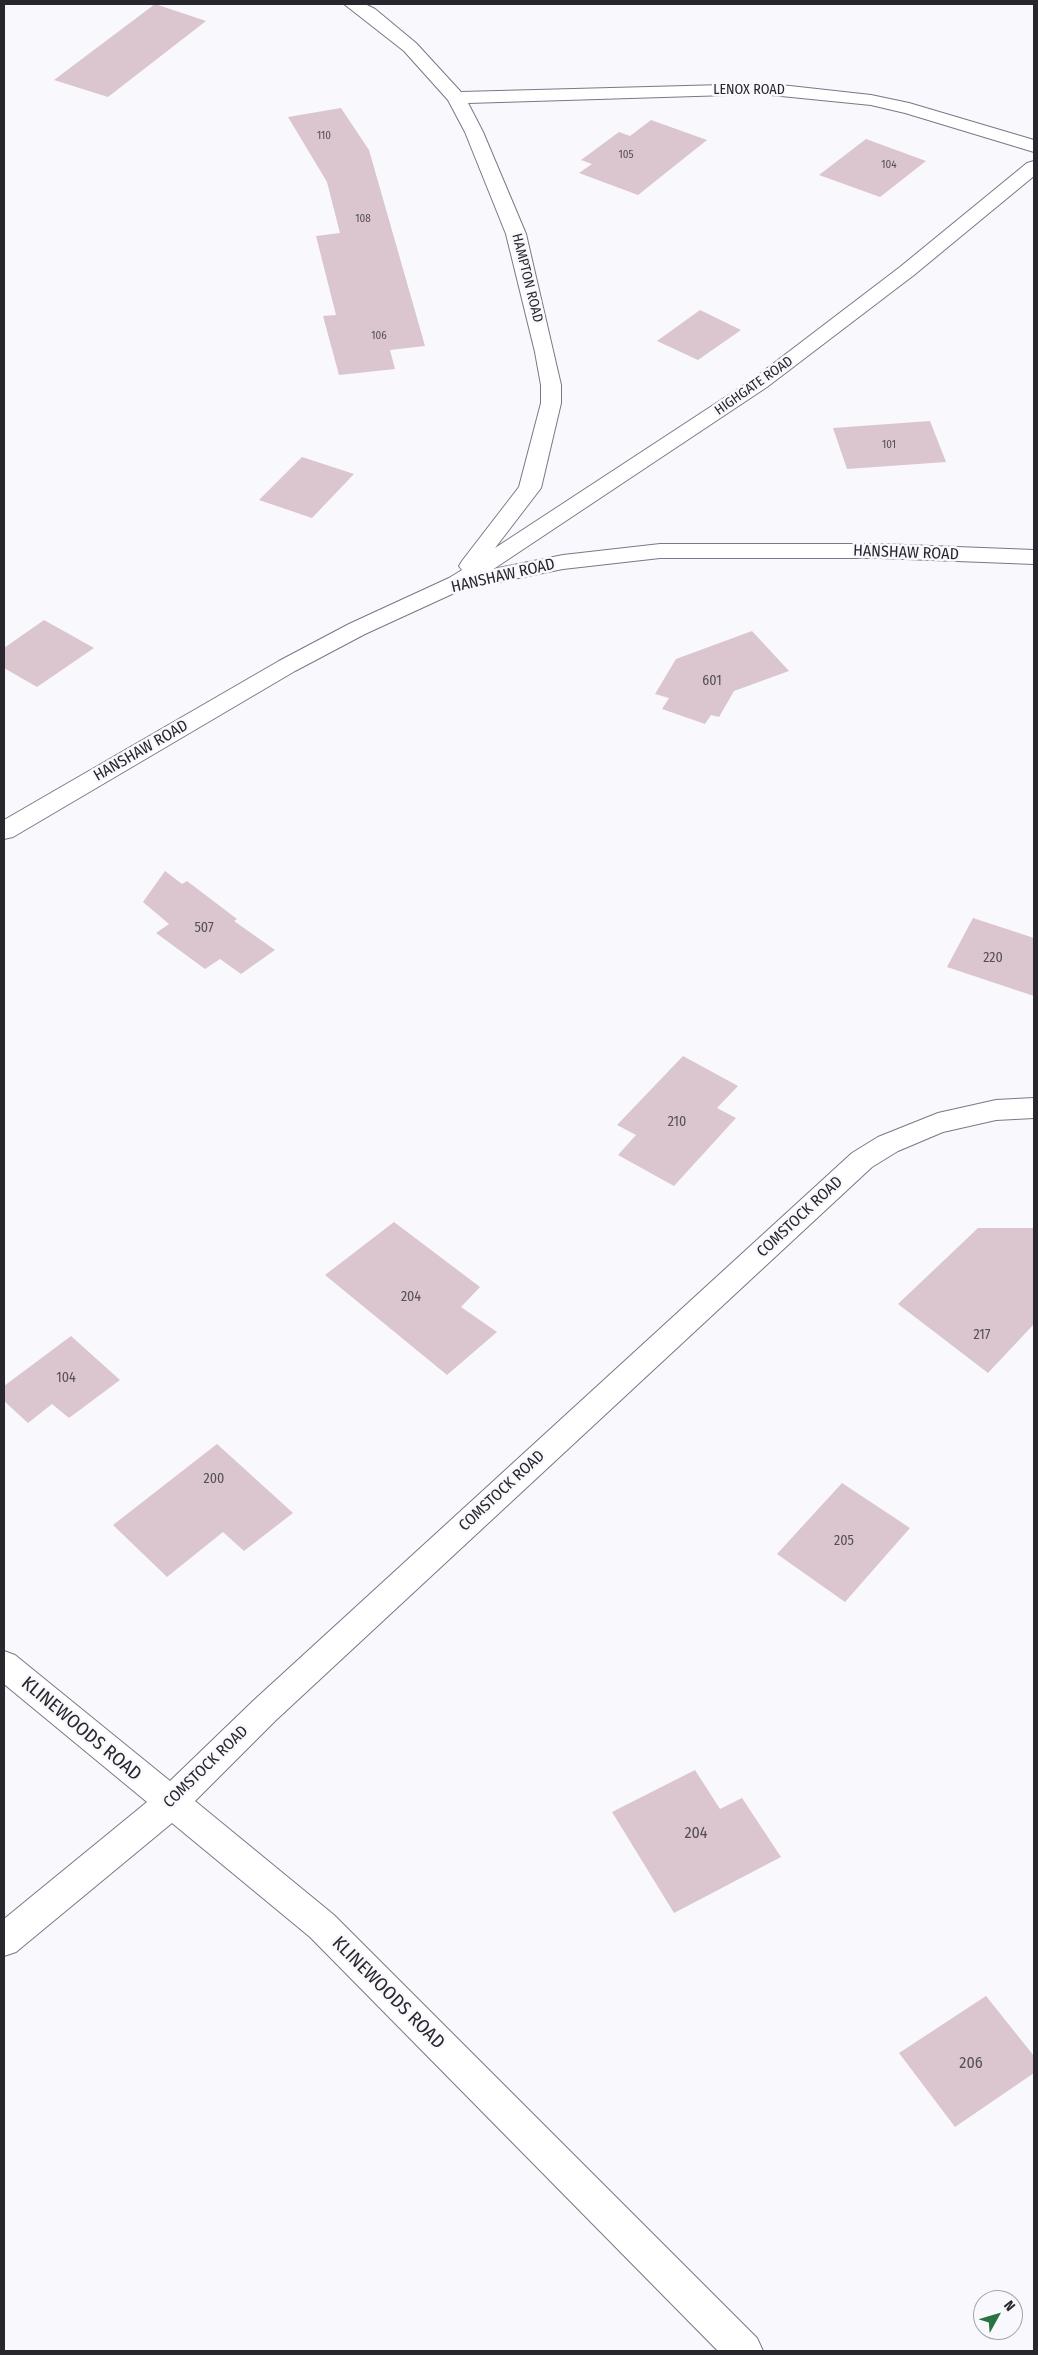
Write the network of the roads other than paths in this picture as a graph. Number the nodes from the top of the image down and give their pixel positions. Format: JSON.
{"nodes":[{"id":1,"x":353,"y":4,"type":"edge"},
{"id":2,"x":456,"y":98,"type":"junction"},
{"id":3,"x":1034,"y":146,"type":"edge"},
{"id":4,"x":1034,"y":167,"type":"edge"},
{"id":5,"x":1034,"y":557,"type":"edge"},
{"id":6,"x":457,"y":583,"type":"junction"},
{"id":7,"x":4,"y":831,"type":"edge"},
{"id":8,"x":1034,"y":1108,"type":"edge"},
{"id":9,"x":4,"y":1665,"type":"edge"},
{"id":10,"x":171,"y":1803,"type":"junction"},
{"id":11,"x":4,"y":1940,"type":"edge"},
{"id":12,"x":744,"y":2351,"type":"edge"}],
"edges":[{"from":1,"to":2,"type":"street","name":"HAMPTON ROAD"},
{"from":2,"to":3,"type":"street","name":"LENOX ROAD"},
{"from":2,"to":6,"type":"street","name":"HAMPTON ROAD"},
{"from":4,"to":6,"type":"street","name":"HIGHGATE ROAD"},
{"from":5,"to":6,"type":"street","name":"HANSHAW ROAD"},
{"from":6,"to":7,"type":"street","name":"HANSHAW ROAD"},
{"from":8,"to":10,"type":"street","name":"COMSTOCK ROAD"},
{"from":9,"to":10,"type":"street","name":"KLINEWOODS ROAD"},
{"from":10,"to":11,"type":"street","name":"COMSTOCK ROAD"},
{"from":10,"to":12,"type":"street","name":"KLINEWOODS ROAD"}]}
